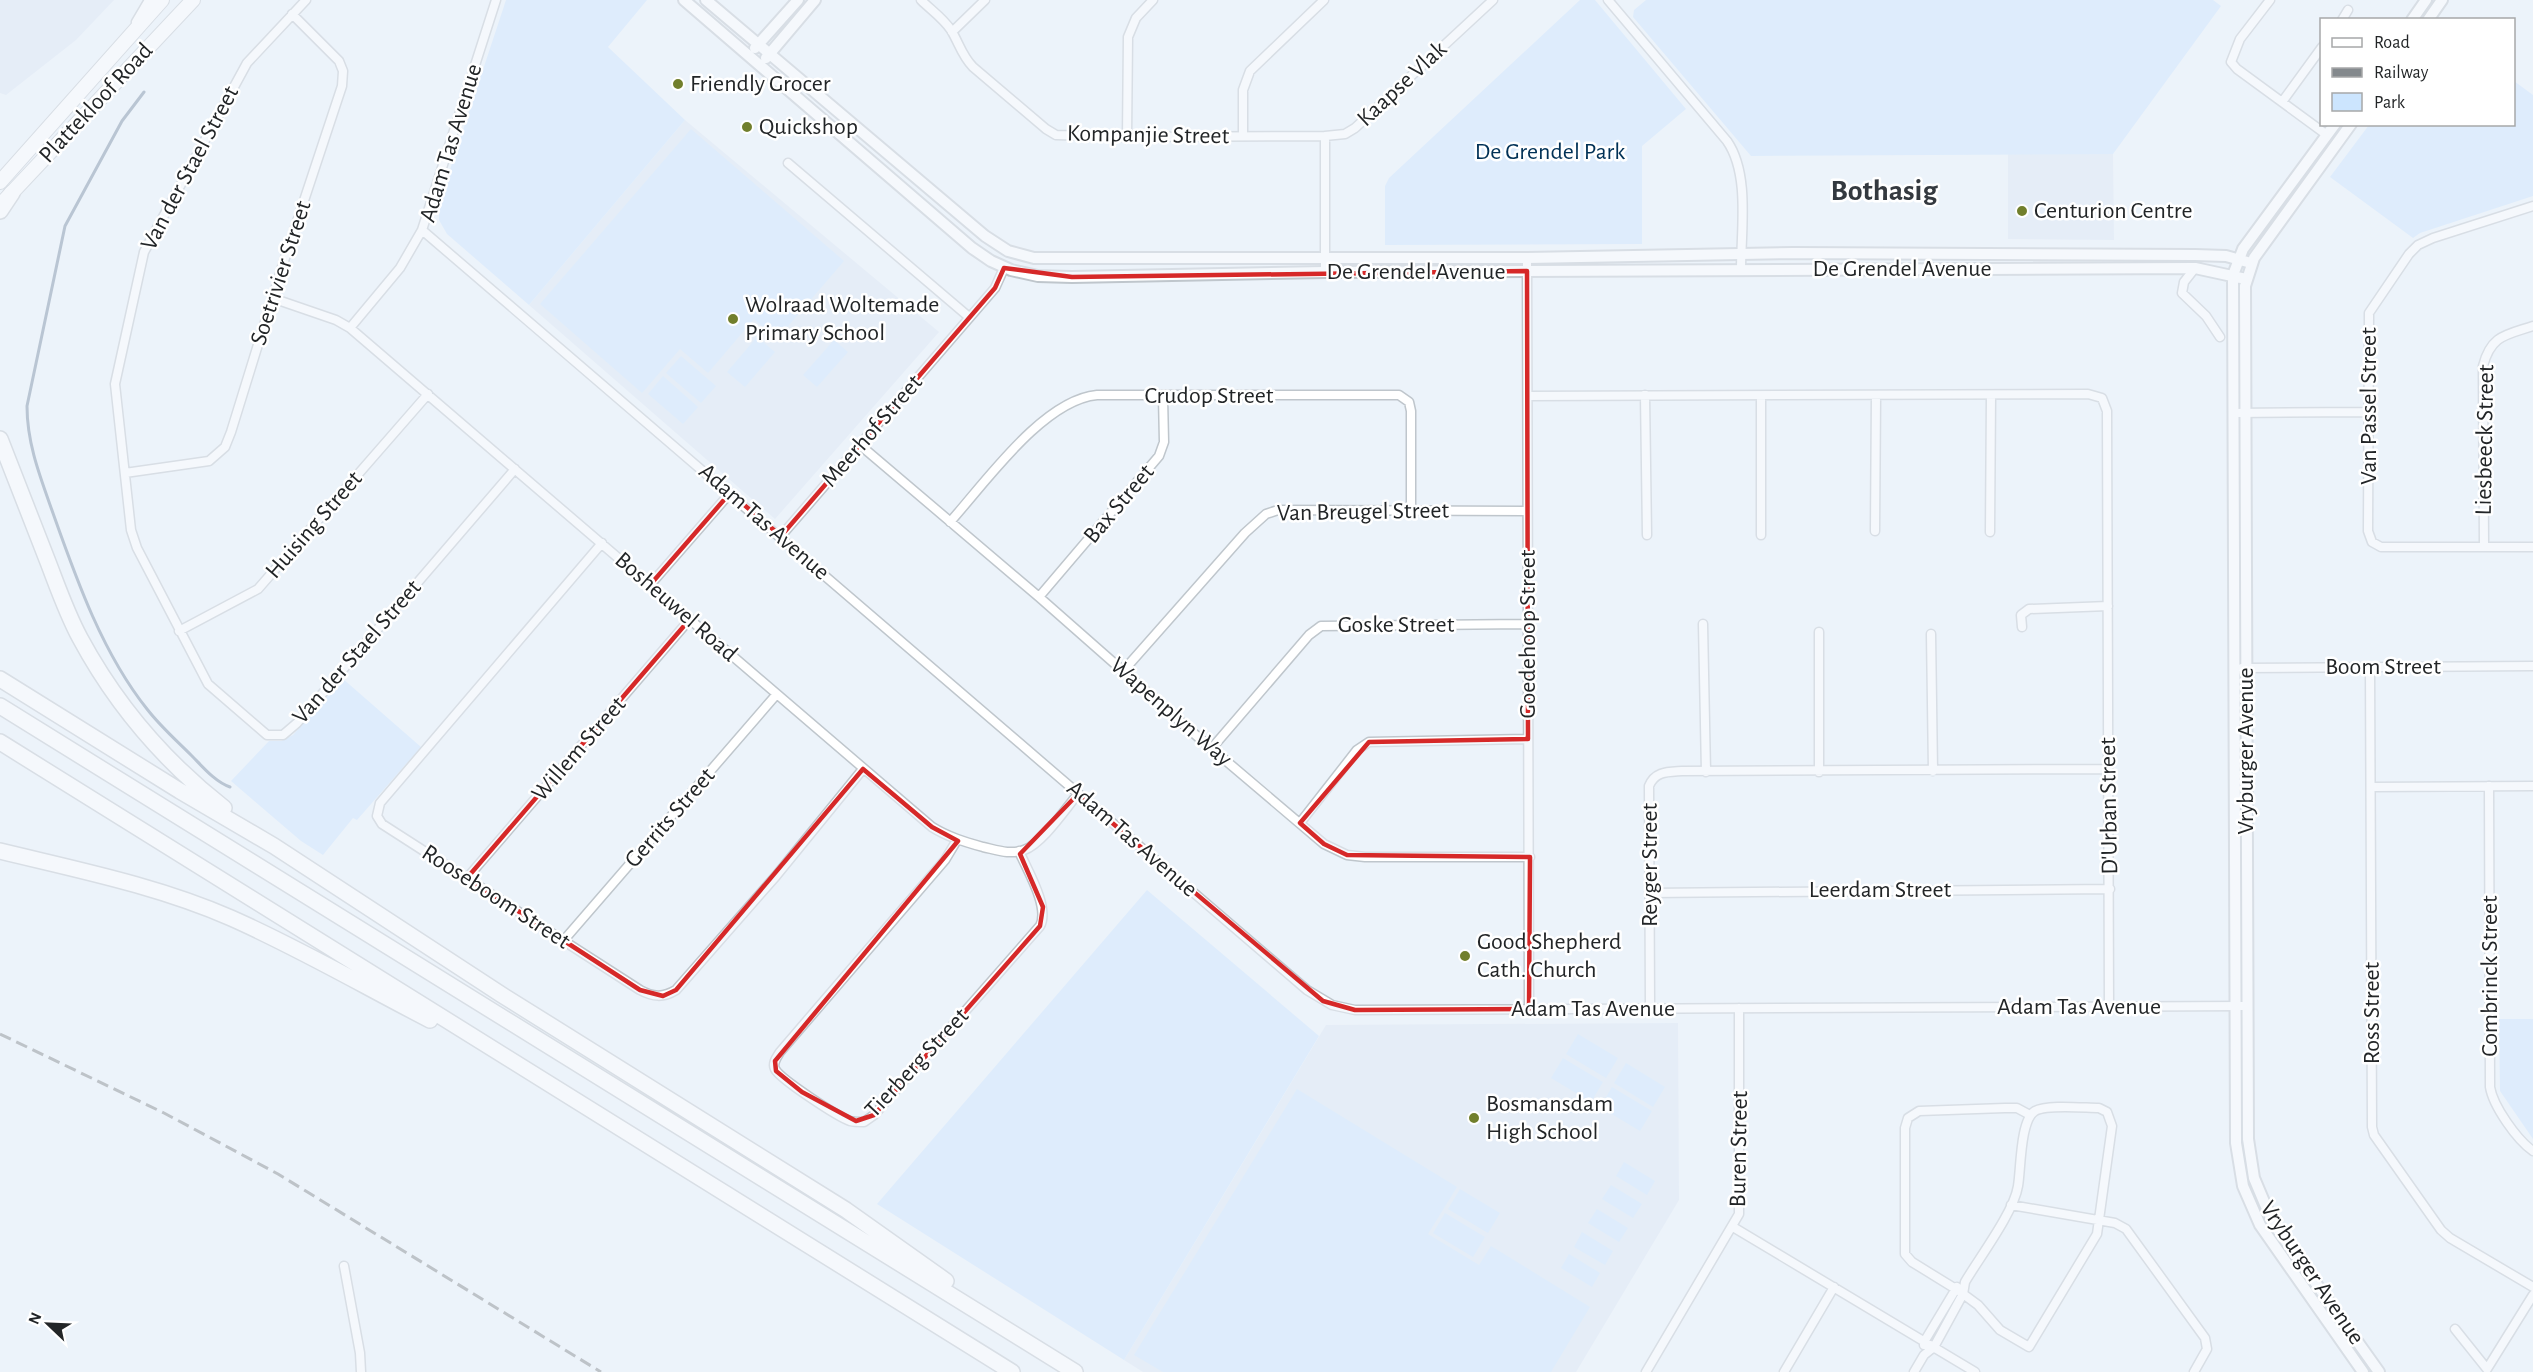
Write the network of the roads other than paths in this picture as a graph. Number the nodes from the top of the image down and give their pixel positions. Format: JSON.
{"nodes":[{"id":1,"x":149,"y":0,"type":"edge"},
{"id":2,"x":162,"y":0,"type":"edge"},
{"id":3,"x":193,"y":0,"type":"edge"},
{"id":4,"x":306,"y":0,"type":"edge"},
{"id":5,"x":496,"y":0,"type":"edge"},
{"id":6,"x":684,"y":0,"type":"edge"},
{"id":7,"x":706,"y":0,"type":"edge"},
{"id":8,"x":798,"y":0,"type":"edge"},
{"id":9,"x":815,"y":0,"type":"edge"},
{"id":10,"x":921,"y":0,"type":"edge"},
{"id":11,"x":986,"y":0,"type":"edge"},
{"id":12,"x":1153,"y":0,"type":"edge"},
{"id":13,"x":1324,"y":0,"type":"edge"},
{"id":14,"x":1493,"y":0,"type":"edge"},
{"id":15,"x":1608,"y":0,"type":"edge"},
{"id":16,"x":2270,"y":0,"type":"edge"},
{"id":17,"x":2426,"y":0,"type":"edge"},
{"id":18,"x":2439,"y":1,"type":"edge"},
{"id":19,"x":2348,"y":10,"type":"dead end"},
{"id":20,"x":292,"y":14,"type":"junction"},
{"id":21,"x":2343,"y":18,"type":"edge"},
{"id":22,"x":2413,"y":18,"type":"edge"},
{"id":23,"x":2429,"y":18,"type":"edge"},
{"id":24,"x":952,"y":32,"type":"junction"},
{"id":25,"x":127,"y":38,"type":"junction"},
{"id":26,"x":759,"y":45,"type":"junction"},
{"id":27,"x":2320,"y":50,"type":"edge"},
{"id":28,"x":769,"y":54,"type":"junction"},
{"id":29,"x":749,"y":56,"type":"junction"},
{"id":30,"x":760,"y":64,"type":"junction"},
{"id":31,"x":2282,"y":102,"type":"junction"},
{"id":32,"x":2334,"y":126,"type":"edge"},
{"id":33,"x":2350,"y":126,"type":"edge"},
{"id":34,"x":2327,"y":135,"type":"junction"},
{"id":35,"x":1243,"y":136,"type":"junction"},
{"id":36,"x":1325,"y":136,"type":"junction"},
{"id":37,"x":1127,"y":137,"type":"junction"},
{"id":38,"x":788,"y":163,"type":"dead end"},
{"id":39,"x":0,"y":182,"type":"edge"},
{"id":40,"x":12,"y":193,"type":"joint"},
{"id":41,"x":2533,"y":206,"type":"edge"},
{"id":42,"x":0,"y":208,"type":"edge"},
{"id":43,"x":422,"y":230,"type":"junction"},
{"id":44,"x":995,"y":243,"type":"junction"},
{"id":45,"x":1741,"y":254,"type":"junction"},
{"id":46,"x":1034,"y":258,"type":"junction"},
{"id":47,"x":1527,"y":258,"type":"junction"},
{"id":48,"x":2238,"y":258,"type":"junction"},
{"id":49,"x":1324,"y":259,"type":"junction"},
{"id":50,"x":2251,"y":262,"type":"junction"},
{"id":51,"x":1004,"y":268,"type":"junction"},
{"id":52,"x":2195,"y":268,"type":"junction"},
{"id":53,"x":1741,"y":270,"type":"junction"},
{"id":54,"x":1527,"y":271,"type":"junction"},
{"id":55,"x":1324,"y":272,"type":"junction"},
{"id":56,"x":2233,"y":275,"type":"junction"},
{"id":57,"x":2246,"y":279,"type":"junction"},
{"id":58,"x":272,"y":298,"type":"junction"},
{"id":59,"x":969,"y":317,"type":"junction"},
{"id":60,"x":2533,"y":326,"type":"edge"},
{"id":61,"x":350,"y":328,"type":"junction"},
{"id":62,"x":2220,"y":337,"type":"dead end"},
{"id":63,"x":429,"y":394,"type":"junction"},
{"id":64,"x":1645,"y":395,"type":"junction"},
{"id":65,"x":1876,"y":395,"type":"junction"},
{"id":66,"x":1990,"y":395,"type":"junction"},
{"id":67,"x":1528,"y":396,"type":"junction"},
{"id":68,"x":1761,"y":396,"type":"junction"},
{"id":69,"x":1163,"y":397,"type":"junction"},
{"id":70,"x":2233,"y":412,"type":"junction"},
{"id":71,"x":2246,"y":412,"type":"junction"},
{"id":72,"x":2368,"y":412,"type":"junction"},
{"id":73,"x":0,"y":439,"type":"edge"},
{"id":74,"x":860,"y":445,"type":"junction"},
{"id":75,"x":515,"y":469,"type":"junction"},
{"id":76,"x":124,"y":473,"type":"junction"},
{"id":77,"x":730,"y":493,"type":"junction"},
{"id":78,"x":1411,"y":509,"type":"junction"},
{"id":79,"x":1527,"y":511,"type":"junction"},
{"id":80,"x":950,"y":522,"type":"junction"},
{"id":81,"x":1875,"y":531,"type":"dead end"},
{"id":82,"x":1990,"y":532,"type":"dead end"},
{"id":83,"x":1647,"y":535,"type":"dead end"},
{"id":84,"x":1761,"y":535,"type":"dead end"},
{"id":85,"x":781,"y":536,"type":"junction"},
{"id":86,"x":602,"y":543,"type":"junction"},
{"id":87,"x":2484,"y":547,"type":"junction"},
{"id":88,"x":2533,"y":547,"type":"edge"},
{"id":89,"x":650,"y":585,"type":"junction"},
{"id":90,"x":1039,"y":597,"type":"junction"},
{"id":91,"x":2108,"y":606,"type":"junction"},
{"id":92,"x":690,"y":619,"type":"junction"},
{"id":93,"x":1527,"y":624,"type":"junction"},
{"id":94,"x":1703,"y":624,"type":"dead end"},
{"id":95,"x":2022,"y":627,"type":"dead end"},
{"id":96,"x":179,"y":631,"type":"junction"},
{"id":97,"x":1819,"y":632,"type":"dead end"},
{"id":98,"x":1931,"y":634,"type":"dead end"},
{"id":99,"x":2533,"y":666,"type":"edge"},
{"id":100,"x":2370,"y":667,"type":"junction"},
{"id":101,"x":2234,"y":668,"type":"junction"},
{"id":102,"x":2246,"y":668,"type":"junction"},
{"id":103,"x":1124,"y":670,"type":"junction"},
{"id":104,"x":0,"y":679,"type":"edge"},
{"id":105,"x":776,"y":695,"type":"junction"},
{"id":106,"x":0,"y":706,"type":"edge"},
{"id":107,"x":1528,"y":739,"type":"junction"},
{"id":108,"x":0,"y":742,"type":"edge"},
{"id":109,"x":1212,"y":748,"type":"junction"},
{"id":110,"x":863,"y":769,"type":"junction"},
{"id":111,"x":2108,"y":769,"type":"junction"},
{"id":112,"x":1934,"y":771,"type":"junction"},
{"id":113,"x":1706,"y":772,"type":"junction"},
{"id":114,"x":1819,"y":772,"type":"junction"},
{"id":115,"x":2489,"y":786,"type":"junction"},
{"id":116,"x":2533,"y":786,"type":"edge"},
{"id":117,"x":2372,"y":787,"type":"junction"},
{"id":118,"x":1078,"y":794,"type":"junction"},
{"id":119,"x":1300,"y":823,"type":"junction"},
{"id":120,"x":957,"y":840,"type":"junction"},
{"id":121,"x":274,"y":846,"type":"junction"},
{"id":122,"x":0,"y":851,"type":"edge"},
{"id":123,"x":1019,"y":851,"type":"junction"},
{"id":124,"x":1530,"y":857,"type":"junction"},
{"id":125,"x":467,"y":878,"type":"junction"},
{"id":126,"x":2110,"y":889,"type":"junction"},
{"id":127,"x":1649,"y":893,"type":"junction"},
{"id":128,"x":564,"y":940,"type":"junction"},
{"id":129,"x":2234,"y":1006,"type":"junction"},
{"id":130,"x":2247,"y":1006,"type":"junction"},
{"id":131,"x":2109,"y":1007,"type":"junction"},
{"id":132,"x":1650,"y":1008,"type":"junction"},
{"id":133,"x":1739,"y":1008,"type":"junction"},
{"id":134,"x":1529,"y":1009,"type":"junction"},
{"id":135,"x":528,"y":1071,"type":"junction"},
{"id":136,"x":2030,"y":1115,"type":"junction"},
{"id":137,"x":2533,"y":1150,"type":"edge"},
{"id":138,"x":2011,"y":1205,"type":"junction"},
{"id":139,"x":2100,"y":1221,"type":"junction"},
{"id":140,"x":1733,"y":1227,"type":"junction"},
{"id":141,"x":344,"y":1266,"type":"dead end"},
{"id":142,"x":1965,"y":1282,"type":"junction"},
{"id":143,"x":1834,"y":1287,"type":"junction"},
{"id":144,"x":2533,"y":1287,"type":"edge"},
{"id":145,"x":1955,"y":1288,"type":"junction"},
{"id":146,"x":1964,"y":1294,"type":"junction"},
{"id":147,"x":2533,"y":1295,"type":"edge"},
{"id":148,"x":978,"y":1311,"type":"junction"},
{"id":149,"x":2455,"y":1329,"type":"dead end"},
{"id":150,"x":1924,"y":1341,"type":"junction"},
{"id":151,"x":1934,"y":1347,"type":"junction"},
{"id":152,"x":1924,"y":1355,"type":"junction"},
{"id":153,"x":2487,"y":1371,"type":"edge"},
{"id":154,"x":361,"y":1372,"type":"edge"},
{"id":155,"x":1012,"y":1372,"type":"edge"},
{"id":156,"x":1075,"y":1372,"type":"edge"},
{"id":157,"x":1646,"y":1372,"type":"edge"},
{"id":158,"x":1784,"y":1372,"type":"edge"},
{"id":159,"x":1914,"y":1372,"type":"edge"},
{"id":160,"x":1975,"y":1372,"type":"edge"},
{"id":161,"x":2194,"y":1372,"type":"edge"},
{"id":162,"x":2363,"y":1372,"type":"edge"},
{"id":163,"x":2379,"y":1372,"type":"edge"}],
"edges":[{"from":1,"to":25,"type":"street"},
{"from":2,"to":25,"type":"main road","name":"Plattekloof Road"},
{"from":3,"to":40,"type":"main road","name":"Plattekloof Road"},
{"from":4,"to":20,"type":"street","name":"Van der Stael Street"},
{"from":5,"to":43,"type":"street","name":"Adam Tas Avenue"},
{"from":6,"to":29,"type":"street","name":"De Grendel Avenue"},
{"from":7,"to":26,"type":"street","name":"De Grendel Avenue"},
{"from":8,"to":26,"type":"street"},
{"from":9,"to":28,"type":"street"},
{"from":10,"to":24,"type":"street","name":"Kompanjie Street"},
{"from":11,"to":24,"type":"street"},
{"from":12,"to":37,"type":"street"},
{"from":13,"to":35,"type":"street"},
{"from":14,"to":36,"type":"street","name":"Kaapse Vlak"},
{"from":15,"to":45,"type":"street"},
{"from":16,"to":31,"type":"street"},
{"from":17,"to":22,"type":"street"},
{"from":18,"to":23,"type":"street"},
{"from":19,"to":21,"type":"street"},
{"from":20,"to":58,"type":"street","name":"Soetrivier Street"},
{"from":20,"to":76,"type":"street","name":"Van der Stael Street"},
{"from":24,"to":37,"type":"street","name":"Kompanjie Street"},
{"from":25,"to":39,"type":"main road","name":"Plattekloof Road"},
{"from":26,"to":28,"type":"street","name":"De Grendel Avenue"},
{"from":26,"to":29,"type":"street"},
{"from":27,"to":31,"type":"street"},
{"from":28,"to":30,"type":"street"},
{"from":28,"to":44,"type":"street","name":"De Grendel Avenue"},
{"from":29,"to":30,"type":"street","name":"De Grendel Avenue"},
{"from":30,"to":51,"type":"street","name":"De Grendel Avenue"},
{"from":31,"to":34,"type":"street"},
{"from":32,"to":34,"type":"street","name":"Vryburger Avenue"},
{"from":33,"to":50,"type":"street","name":"Vryburger Avenue"},
{"from":34,"to":48,"type":"street","name":"Vryburger Avenue"},
{"from":35,"to":36,"type":"street","name":"Kompanjie Street"},
{"from":35,"to":37,"type":"street","name":"Kompanjie Street"},
{"from":36,"to":49,"type":"street","name":"Kaapse Vlak"},
{"from":38,"to":59,"type":"street"},
{"from":40,"to":42,"type":"highway"},
{"from":41,"to":72,"type":"street","name":"Van Passel Street"},
{"from":43,"to":61,"type":"street"},
{"from":43,"to":77,"type":"street","name":"Adam Tas Avenue"},
{"from":44,"to":46,"type":"street","name":"De Grendel Avenue"},
{"from":44,"to":51,"type":"street"},
{"from":45,"to":47,"type":"street","name":"De Grendel Avenue"},
{"from":45,"to":48,"type":"street","name":"De Grendel Avenue"},
{"from":45,"to":53,"type":"street"},
{"from":46,"to":49,"type":"street","name":"De Grendel Avenue"},
{"from":46,"to":51,"type":"street"},
{"from":47,"to":49,"type":"street","name":"De Grendel Avenue"},
{"from":47,"to":54,"type":"street","name":"Goedehoop Street"},
{"from":48,"to":50,"type":"street","name":"De Grendel Avenue"},
{"from":48,"to":56,"type":"street","name":"Vryburger Avenue"},
{"from":49,"to":55,"type":"street","name":"Kaapse Vlak"},
{"from":50,"to":57,"type":"street","name":"Vryburger Avenue"},
{"from":51,"to":55,"type":"street","name":"De Grendel Avenue"},
{"from":51,"to":59,"type":"street","name":"Meerhof Street"},
{"from":52,"to":53,"type":"street","name":"De Grendel Avenue"},
{"from":52,"to":56,"type":"street","name":"De Grendel Avenue"},
{"from":52,"to":62,"type":"street"},
{"from":53,"to":54,"type":"street","name":"De Grendel Avenue"},
{"from":54,"to":55,"type":"street","name":"De Grendel Avenue"},
{"from":54,"to":67,"type":"street","name":"Goedehoop Street"},
{"from":56,"to":57,"type":"street","name":"De Grendel Avenue"},
{"from":56,"to":70,"type":"street","name":"Vryburger Avenue"},
{"from":57,"to":71,"type":"street","name":"Vryburger Avenue"},
{"from":58,"to":61,"type":"street","name":"Bosheuwel Road"},
{"from":58,"to":76,"type":"street","name":"Soetrivier Street"},
{"from":59,"to":74,"type":"street","name":"Meerhof Street"},
{"from":60,"to":87,"type":"street","name":"Liesbeeck Street"},
{"from":61,"to":63,"type":"street","name":"Bosheuwel Road"},
{"from":63,"to":75,"type":"street","name":"Bosheuwel Road"},
{"from":63,"to":96,"type":"street","name":"Huising Street"},
{"from":64,"to":67,"type":"street","name":"D'Urban Street"},
{"from":64,"to":68,"type":"street","name":"D'Urban Street"},
{"from":64,"to":83,"type":"street"},
{"from":65,"to":66,"type":"street","name":"D'Urban Street"},
{"from":65,"to":68,"type":"street","name":"D'Urban Street"},
{"from":65,"to":81,"type":"street"},
{"from":66,"to":82,"type":"street"},
{"from":66,"to":91,"type":"street","name":"D'Urban Street"},
{"from":67,"to":79,"type":"street","name":"Goedehoop Street"},
{"from":68,"to":84,"type":"street"},
{"from":69,"to":78,"type":"street","name":"Crudop Street"},
{"from":69,"to":80,"type":"street","name":"Crudop Street"},
{"from":69,"to":90,"type":"street","name":"Bax Street"},
{"from":70,"to":71,"type":"street"},
{"from":70,"to":101,"type":"street","name":"Vryburger Avenue"},
{"from":71,"to":72,"type":"street"},
{"from":71,"to":102,"type":"street","name":"Vryburger Avenue"},
{"from":72,"to":87,"type":"street","name":"Van Passel Street"},
{"from":73,"to":121,"type":"highway"},
{"from":74,"to":80,"type":"street","name":"Wapenplyn Way"},
{"from":74,"to":85,"type":"street","name":"Meerhof Street"},
{"from":75,"to":86,"type":"street","name":"Bosheuwel Road"},
{"from":75,"to":96,"type":"street","name":"Van der Stael Street"},
{"from":76,"to":96,"type":"street","name":"Van der Stael Street"},
{"from":77,"to":85,"type":"street","name":"Adam Tas Avenue"},
{"from":77,"to":89,"type":"street"},
{"from":78,"to":79,"type":"street","name":"Van Breugel Street"},
{"from":78,"to":103,"type":"street","name":"Van Breugel Street"},
{"from":79,"to":93,"type":"street","name":"Goedehoop Street"},
{"from":80,"to":90,"type":"street","name":"Wapenplyn Way"},
{"from":85,"to":118,"type":"street","name":"Adam Tas Avenue"},
{"from":86,"to":89,"type":"street","name":"Bosheuwel Road"},
{"from":86,"to":125,"type":"street","name":"Rooseboom Street"},
{"from":87,"to":88,"type":"street","name":"Van Passel Street"},
{"from":89,"to":92,"type":"street","name":"Bosheuwel Road"},
{"from":90,"to":103,"type":"street","name":"Wapenplyn Way"},
{"from":91,"to":95,"type":"street"},
{"from":91,"to":111,"type":"street","name":"D'Urban Street"},
{"from":92,"to":105,"type":"street","name":"Bosheuwel Road"},
{"from":92,"to":125,"type":"street","name":"Willem Street"},
{"from":93,"to":107,"type":"street","name":"Goedehoop Street"},
{"from":93,"to":109,"type":"street","name":"Goske Street"},
{"from":94,"to":113,"type":"street"},
{"from":97,"to":114,"type":"street"},
{"from":98,"to":112,"type":"street"},
{"from":99,"to":100,"type":"street","name":"Boom Street"},
{"from":100,"to":102,"type":"street","name":"Boom Street"},
{"from":100,"to":117,"type":"street","name":"Ross Street"},
{"from":101,"to":102,"type":"street","name":"Boom Street"},
{"from":101,"to":129,"type":"street","name":"Vryburger Avenue"},
{"from":102,"to":130,"type":"street","name":"Vryburger Avenue"},
{"from":103,"to":109,"type":"street","name":"Wapenplyn Way"},
{"from":104,"to":121,"type":"highway"},
{"from":105,"to":110,"type":"street","name":"Bosheuwel Road"},
{"from":105,"to":128,"type":"street","name":"Gerrits Street"},
{"from":106,"to":148,"type":"highway"},
{"from":107,"to":119,"type":"street"},
{"from":107,"to":124,"type":"street","name":"Goedehoop Street"},
{"from":108,"to":135,"type":"highway"},
{"from":109,"to":119,"type":"street","name":"Wapenplyn Way"},
{"from":110,"to":120,"type":"street","name":"Bosheuwel Road"},
{"from":110,"to":128,"type":"street","name":"Rooseboom Street"},
{"from":111,"to":112,"type":"street","name":"Reyger Street"},
{"from":111,"to":126,"type":"street","name":"D'Urban Street"},
{"from":112,"to":114,"type":"street","name":"Reyger Street"},
{"from":113,"to":114,"type":"street","name":"Reyger Street"},
{"from":113,"to":127,"type":"street","name":"Reyger Street"},
{"from":115,"to":116,"type":"street"},
{"from":115,"to":117,"type":"street"},
{"from":115,"to":137,"type":"street","name":"Combrinck Street"},
{"from":117,"to":144,"type":"street","name":"Ross Street"},
{"from":118,"to":123,"type":"street"},
{"from":118,"to":134,"type":"street","name":"Adam Tas Avenue"},
{"from":119,"to":124,"type":"street","name":"Wapenplyn Way"},
{"from":120,"to":123,"type":"street","name":"Bosheuwel Road"},
{"from":120,"to":123,"type":"street","name":"Tierberg Street"},
{"from":121,"to":148,"type":"highway"},
{"from":122,"to":135,"type":"highway"},
{"from":124,"to":134,"type":"street","name":"Goedehoop Street"},
{"from":125,"to":128,"type":"street","name":"Rooseboom Street"},
{"from":126,"to":127,"type":"street","name":"Leerdam Street"},
{"from":126,"to":131,"type":"street","name":"D'Urban Street"},
{"from":127,"to":132,"type":"street","name":"Reyger Street"},
{"from":129,"to":130,"type":"street","name":"Adam Tas Avenue"},
{"from":129,"to":131,"type":"street","name":"Adam Tas Avenue"},
{"from":129,"to":162,"type":"street","name":"Vryburger Avenue"},
{"from":130,"to":163,"type":"street","name":"Vryburger Avenue"},
{"from":131,"to":133,"type":"street","name":"Adam Tas Avenue"},
{"from":132,"to":133,"type":"street","name":"Adam Tas Avenue"},
{"from":132,"to":134,"type":"street","name":"Adam Tas Avenue"},
{"from":133,"to":140,"type":"street","name":"Buren Street"},
{"from":135,"to":155,"type":"highway"},
{"from":136,"to":138,"type":"street"},
{"from":136,"to":139,"type":"street"},
{"from":136,"to":145,"type":"street"},
{"from":138,"to":139,"type":"street"},
{"from":138,"to":142,"type":"street"},
{"from":139,"to":146,"type":"street"},
{"from":139,"to":161,"type":"street"},
{"from":140,"to":143,"type":"street"},
{"from":140,"to":157,"type":"street","name":"Buren Street"},
{"from":141,"to":154,"type":"street"},
{"from":142,"to":145,"type":"street"},
{"from":142,"to":146,"type":"street"},
{"from":143,"to":150,"type":"street"},
{"from":143,"to":158,"type":"street"},
{"from":145,"to":146,"type":"street"},
{"from":145,"to":150,"type":"street"},
{"from":146,"to":151,"type":"street"},
{"from":147,"to":153,"type":"street"},
{"from":148,"to":156,"type":"highway"},
{"from":149,"to":153,"type":"street"},
{"from":150,"to":151,"type":"street"},
{"from":150,"to":152,"type":"street"},
{"from":151,"to":152,"type":"street"},
{"from":151,"to":160,"type":"street"},
{"from":152,"to":159,"type":"street"}]}
